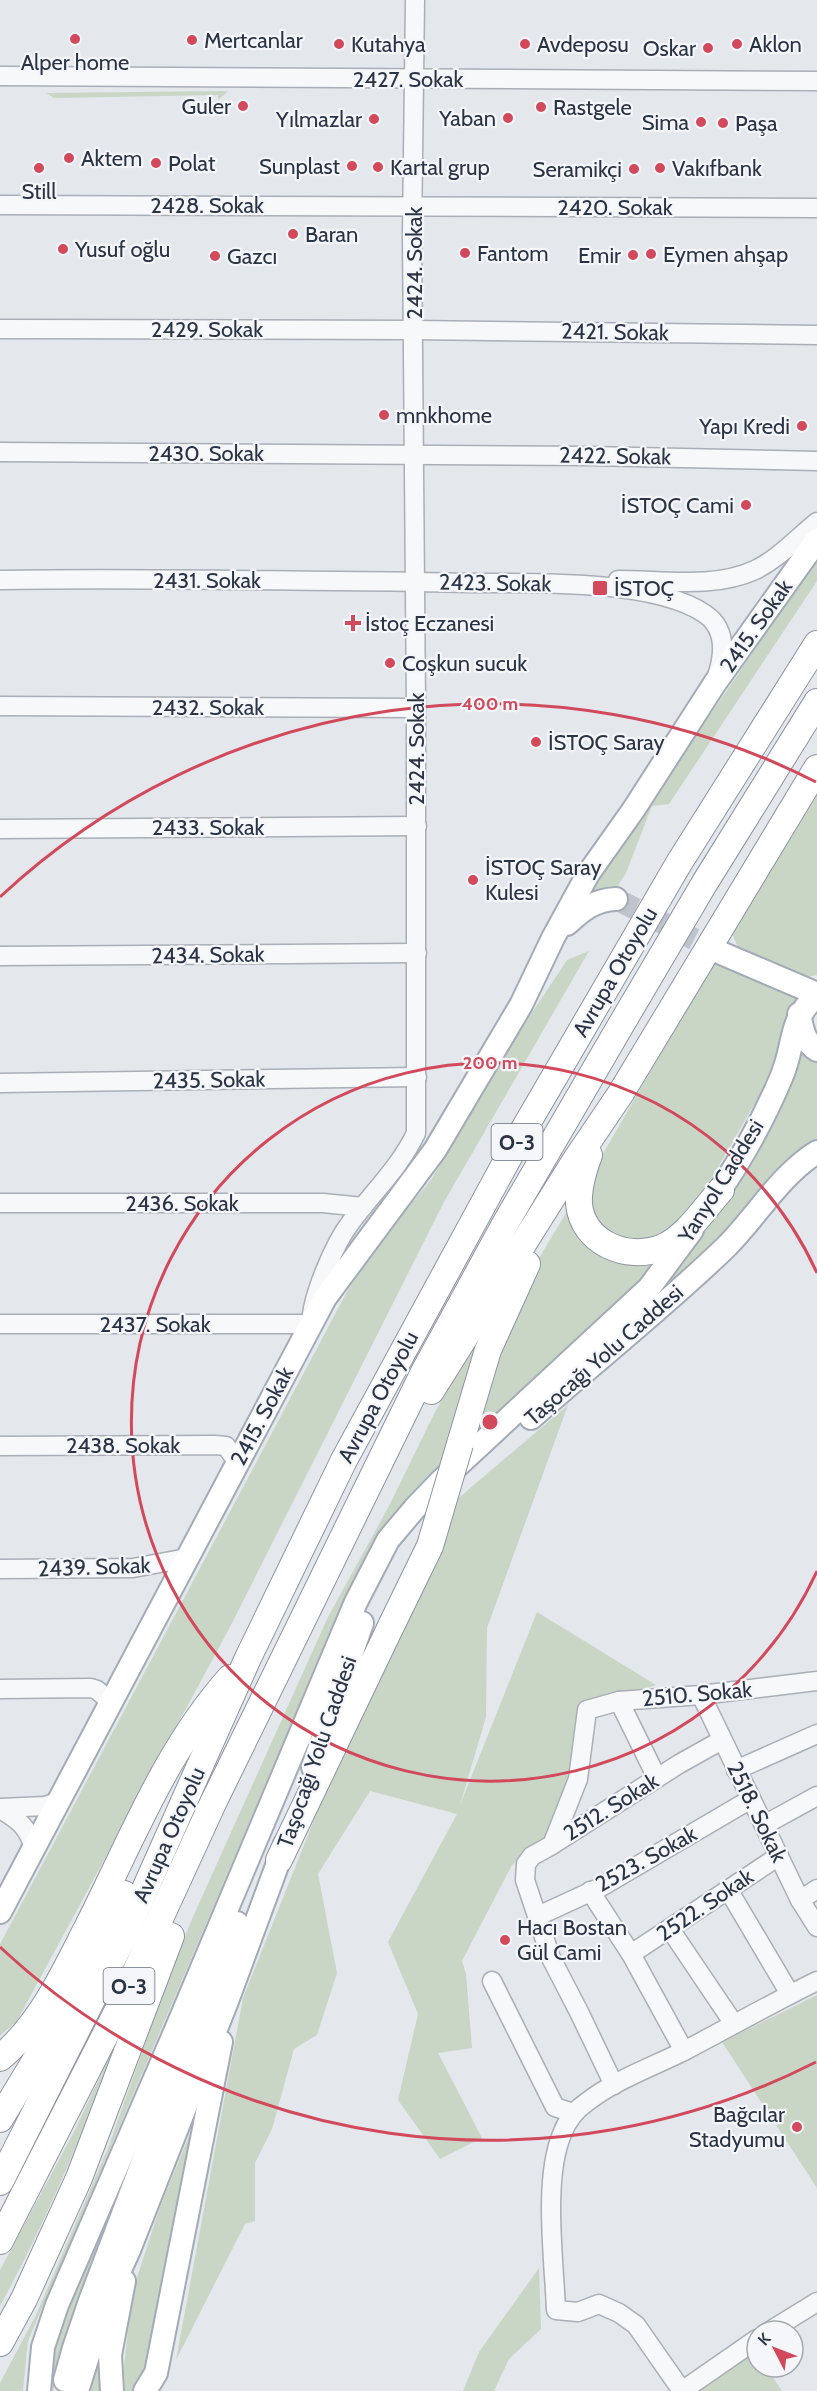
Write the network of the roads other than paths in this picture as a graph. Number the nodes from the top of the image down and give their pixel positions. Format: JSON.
{"nodes":[{"id":1,"x":415,"y":0,"type":"edge"},
{"id":2,"x":0,"y":76,"type":"edge"},
{"id":3,"x":415,"y":78,"type":"junction"},
{"id":4,"x":817,"y":81,"type":"edge"},
{"id":5,"x":0,"y":205,"type":"edge"},
{"id":6,"x":413,"y":206,"type":"junction"},
{"id":7,"x":817,"y":208,"type":"edge"},
{"id":8,"x":0,"y":329,"type":"edge"},
{"id":9,"x":414,"y":330,"type":"junction"},
{"id":10,"x":817,"y":335,"type":"edge"},
{"id":11,"x":0,"y":452,"type":"edge"},
{"id":12,"x":413,"y":454,"type":"junction"},
{"id":13,"x":817,"y":460,"type":"edge"},
{"id":14,"x":817,"y":522,"type":"edge"},
{"id":15,"x":817,"y":540,"type":"edge"},
{"id":16,"x":0,"y":580,"type":"edge"},
{"id":17,"x":415,"y":581,"type":"junction"},
{"id":18,"x":575,"y":584,"type":"junction"},
{"id":19,"x":817,"y":644,"type":"edge"},
{"id":20,"x":715,"y":683,"type":"junction"},
{"id":21,"x":817,"y":702,"type":"edge"},
{"id":22,"x":0,"y":706,"type":"edge"},
{"id":23,"x":417,"y":708,"type":"junction"},
{"id":24,"x":817,"y":725,"type":"edge"},
{"id":25,"x":817,"y":768,"type":"edge"},
{"id":26,"x":759,"y":794,"type":"junction"},
{"id":27,"x":417,"y":826,"type":"junction"},
{"id":28,"x":0,"y":829,"type":"edge"},
{"id":29,"x":616,"y":899,"type":"tunnel mouth"},
{"id":30,"x":553,"y":938,"type":"junction"},
{"id":31,"x":417,"y":953,"type":"junction"},
{"id":32,"x":721,"y":953,"type":"tunnel mouth"},
{"id":33,"x":0,"y":956,"type":"edge"},
{"id":34,"x":817,"y":994,"type":"edge"},
{"id":35,"x":800,"y":1014,"type":"junction"},
{"id":36,"x":817,"y":1050,"type":"edge"},
{"id":37,"x":417,"y":1077,"type":"junction"},
{"id":38,"x":0,"y":1083,"type":"edge"},
{"id":39,"x":621,"y":1093,"type":"junction"},
{"id":40,"x":591,"y":1150,"type":"junction"},
{"id":41,"x":817,"y":1152,"type":"edge"},
{"id":42,"x":721,"y":1190,"type":"junction"},
{"id":43,"x":0,"y":1203,"type":"edge"},
{"id":44,"x":363,"y":1207,"type":"junction"},
{"id":45,"x":0,"y":1324,"type":"edge"},
{"id":46,"x":311,"y":1324,"type":"junction"},
{"id":47,"x":394,"y":1430,"type":"junction"},
{"id":48,"x":0,"y":1446,"type":"edge"},
{"id":49,"x":238,"y":1463,"type":"junction"},
{"id":50,"x":187,"y":1558,"type":"junction"},
{"id":51,"x":0,"y":1569,"type":"edge"},
{"id":52,"x":248,"y":1658,"type":"junction"},
{"id":53,"x":323,"y":1678,"type":"junction"},
{"id":54,"x":817,"y":1681,"type":"edge"},
{"id":55,"x":0,"y":1689,"type":"edge"},
{"id":56,"x":701,"y":1695,"type":"junction"},
{"id":57,"x":619,"y":1701,"type":"junction"},
{"id":58,"x":112,"y":1703,"type":"junction"},
{"id":59,"x":586,"y":1720,"type":"joint"},
{"id":60,"x":251,"y":1728,"type":"junction"},
{"id":61,"x":817,"y":1734,"type":"edge"},
{"id":62,"x":722,"y":1740,"type":"junction"},
{"id":63,"x":736,"y":1770,"type":"junction"},
{"id":64,"x":657,"y":1778,"type":"junction"},
{"id":65,"x":192,"y":1783,"type":"junction"},
{"id":66,"x":817,"y":1796,"type":"edge"},
{"id":67,"x":751,"y":1799,"type":"junction"},
{"id":68,"x":57,"y":1802,"type":"junction"},
{"id":69,"x":0,"y":1809,"type":"edge"},
{"id":70,"x":764,"y":1825,"type":"junction"},
{"id":71,"x":552,"y":1845,"type":"junction"},
{"id":72,"x":34,"y":1848,"type":"junction"},
{"id":73,"x":779,"y":1856,"type":"junction"},
{"id":74,"x":279,"y":1860,"type":"junction"},
{"id":75,"x":817,"y":1889,"type":"edge"},
{"id":76,"x":590,"y":1891,"type":"junction"},
{"id":77,"x":729,"y":1891,"type":"junction"},
{"id":78,"x":800,"y":1900,"type":"junction"},
{"id":79,"x":0,"y":1912,"type":"edge"},
{"id":80,"x":538,"y":1916,"type":"junction"},
{"id":81,"x":817,"y":1927,"type":"edge"},
{"id":82,"x":670,"y":1929,"type":"junction"},
{"id":83,"x":631,"y":1954,"type":"junction"},
{"id":84,"x":492,"y":1981,"type":"dead end"},
{"id":85,"x":817,"y":1981,"type":"edge"},
{"id":86,"x":790,"y":1994,"type":"junction"},
{"id":87,"x":227,"y":2001,"type":"junction"},
{"id":88,"x":734,"y":2024,"type":"junction"},
{"id":89,"x":684,"y":2051,"type":"junction"},
{"id":90,"x":0,"y":2058,"type":"edge"},
{"id":91,"x":614,"y":2085,"type":"junction"},
{"id":92,"x":573,"y":2113,"type":"junction"},
{"id":93,"x":0,"y":2120,"type":"edge"},
{"id":94,"x":0,"y":2182,"type":"edge"},
{"id":95,"x":0,"y":2241,"type":"edge"},
{"id":96,"x":129,"y":2250,"type":"junction"},
{"id":97,"x":817,"y":2302,"type":"edge"},
{"id":98,"x":97,"y":2303,"type":"junction"},
{"id":99,"x":789,"y":2319,"type":"edge"},
{"id":100,"x":0,"y":2343,"type":"edge"},
{"id":101,"x":745,"y":2347,"type":"edge"},
{"id":102,"x":39,"y":2391,"type":"edge"},
{"id":103,"x":62,"y":2391,"type":"edge"},
{"id":104,"x":77,"y":2391,"type":"edge"},
{"id":105,"x":112,"y":2391,"type":"edge"},
{"id":106,"x":145,"y":2391,"type":"edge"},
{"id":107,"x":682,"y":2391,"type":"edge"}],
"edges":[{"from":1,"to":3,"type":"street","name":"2424. Sokak"},
{"from":2,"to":3,"type":"street","name":"2427. Sokak"},
{"from":3,"to":4,"type":"street","name":"2427. Sokak"},
{"from":3,"to":6,"type":"street","name":"2424. Sokak"},
{"from":5,"to":6,"type":"street","name":"2428. Sokak"},
{"from":6,"to":7,"type":"street","name":"2420. Sokak"},
{"from":6,"to":9,"type":"street","name":"2424. Sokak"},
{"from":8,"to":9,"type":"street","name":"2429. Sokak"},
{"from":9,"to":10,"type":"street","name":"2421. Sokak"},
{"from":9,"to":12,"type":"street","name":"2424. Sokak"},
{"from":11,"to":12,"type":"street","name":"2430. Sokak"},
{"from":12,"to":13,"type":"street","name":"2422. Sokak"},
{"from":12,"to":17,"type":"street","name":"2424. Sokak"},
{"from":14,"to":18,"type":"street"},
{"from":15,"to":20,"type":"main road","name":"2415. Sokak"},
{"from":16,"to":17,"type":"street","name":"2431. Sokak"},
{"from":17,"to":18,"type":"street","name":"2423. Sokak"},
{"from":17,"to":23,"type":"street","name":"2424. Sokak"},
{"from":18,"to":20,"type":"street"},
{"from":19,"to":52,"type":"highway","name":"Avrupa Otoyolu","number":"O-3"},
{"from":20,"to":30,"type":"main road","name":"2415. Sokak"},
{"from":21,"to":26,"type":"highway","name":"Avrupa Otoyolu","number":"O-3"},
{"from":22,"to":23,"type":"street","name":"2432. Sokak"},
{"from":23,"to":27,"type":"street","name":"2424. Sokak"},
{"from":24,"to":26,"type":"highway"},
{"from":25,"to":39,"type":"highway"},
{"from":26,"to":47,"type":"highway","name":"Avrupa Otoyolu","number":"O-3"},
{"from":27,"to":28,"type":"street","name":"2433. Sokak"},
{"from":27,"to":31,"type":"street","name":"2424. Sokak"},
{"from":29,"to":30,"type":"main road"},
{"from":30,"to":46,"type":"main road","name":"2415. Sokak"},
{"from":31,"to":33,"type":"street","name":"2434. Sokak"},
{"from":31,"to":37,"type":"street","name":"2424. Sokak"},
{"from":32,"to":34,"type":"main road"},
{"from":34,"to":35,"type":"main road","name":"Yanyol Caddesi"},
{"from":35,"to":36,"type":"main road"},
{"from":35,"to":42,"type":"main road","name":"Yanyol Caddesi"},
{"from":37,"to":38,"type":"street","name":"2435. Sokak"},
{"from":37,"to":44,"type":"street","name":"2424. Sokak"},
{"from":39,"to":40,"type":"highway"},
{"from":39,"to":47,"type":"highway"},
{"from":40,"to":42,"type":"highway"},
{"from":40,"to":74,"type":"highway","bridge":true},
{"from":41,"to":74,"type":"main road","name":"Taşocağı Yolu Caddesi"},
{"from":42,"to":53,"type":"main road","name":"Yanyol Caddesi"},
{"from":43,"to":44,"type":"street","name":"2436. Sokak"},
{"from":44,"to":46,"type":"street","name":"2424. Sokak"},
{"from":45,"to":46,"type":"street","name":"2437. Sokak"},
{"from":46,"to":49,"type":"main road","name":"2415. Sokak"},
{"from":47,"to":60,"type":"highway","name":"Avrupa Otoyolu","number":"O-3"},
{"from":48,"to":49,"type":"street","name":"2438. Sokak"},
{"from":49,"to":50,"type":"main road","name":"2415. Sokak"},
{"from":50,"to":51,"type":"street","name":"2439. Sokak"},
{"from":50,"to":58,"type":"main road","name":"2415. Sokak"},
{"from":52,"to":65,"type":"highway","name":"Avrupa Otoyolu","number":"O-3"},
{"from":52,"to":90,"type":"highway"},
{"from":53,"to":98,"type":"main road"},
{"from":53,"to":102,"type":"main road"},
{"from":54,"to":56,"type":"street","name":"2510. Sokak"},
{"from":55,"to":58,"type":"street"},
{"from":56,"to":57,"type":"street","name":"2510. Sokak"},
{"from":56,"to":62,"type":"street","name":"2518. Sokak"},
{"from":57,"to":59,"type":"street","name":"2510. Sokak"},
{"from":57,"to":64,"type":"street"},
{"from":58,"to":68,"type":"main road","name":"2415. Sokak"},
{"from":59,"to":71,"type":"street","name":"2512. Sokak"},
{"from":60,"to":95,"type":"highway","name":"Avrupa Otoyolu","number":"O-3"},
{"from":60,"to":100,"type":"highway"},
{"from":61,"to":63,"type":"street"},
{"from":62,"to":63,"type":"street","name":"2518. Sokak"},
{"from":62,"to":64,"type":"street","name":"2512. Sokak"},
{"from":63,"to":67,"type":"street","name":"2518. Sokak"},
{"from":64,"to":71,"type":"street","name":"2512. Sokak"},
{"from":65,"to":93,"type":"highway"},
{"from":65,"to":94,"type":"highway","name":"Avrupa Otoyolu","number":"O-3"},
{"from":66,"to":70,"type":"street"},
{"from":67,"to":70,"type":"street","name":"2518. Sokak"},
{"from":67,"to":76,"type":"street","name":"2523. Sokak"},
{"from":68,"to":69,"type":"street"},
{"from":68,"to":72,"type":"main road","name":"2415. Sokak"},
{"from":69,"to":72,"type":"street"},
{"from":70,"to":73,"type":"street","name":"2518. Sokak"},
{"from":71,"to":80,"type":"street"},
{"from":72,"to":79,"type":"main road","name":"2415. Sokak"},
{"from":73,"to":77,"type":"street","name":"2522. Sokak"},
{"from":73,"to":78,"type":"street","name":"2518. Sokak"},
{"from":74,"to":87,"type":"main road","name":"Taşocağı Yolu Caddesi"},
{"from":75,"to":78,"type":"street"},
{"from":76,"to":80,"type":"street","name":"2523. Sokak"},
{"from":76,"to":83,"type":"street"},
{"from":77,"to":82,"type":"street","name":"2522. Sokak"},
{"from":77,"to":86,"type":"street"},
{"from":78,"to":81,"type":"street","name":"2518. Sokak"},
{"from":80,"to":91,"type":"street"},
{"from":82,"to":83,"type":"street","name":"2522. Sokak"},
{"from":82,"to":88,"type":"street"},
{"from":83,"to":89,"type":"street"},
{"from":84,"to":92,"type":"street"},
{"from":85,"to":86,"type":"street"},
{"from":86,"to":88,"type":"street"},
{"from":87,"to":96,"type":"main road"},
{"from":87,"to":106,"type":"main road"},
{"from":88,"to":89,"type":"street"},
{"from":89,"to":91,"type":"street"},
{"from":91,"to":92,"type":"street"},
{"from":92,"to":107,"type":"street"},
{"from":96,"to":98,"type":"main road"},
{"from":96,"to":105,"type":"main road"},
{"from":97,"to":99,"type":"street"},
{"from":98,"to":103,"type":"main road"},
{"from":98,"to":104,"type":"main road"},
{"from":101,"to":107,"type":"street"}]}
